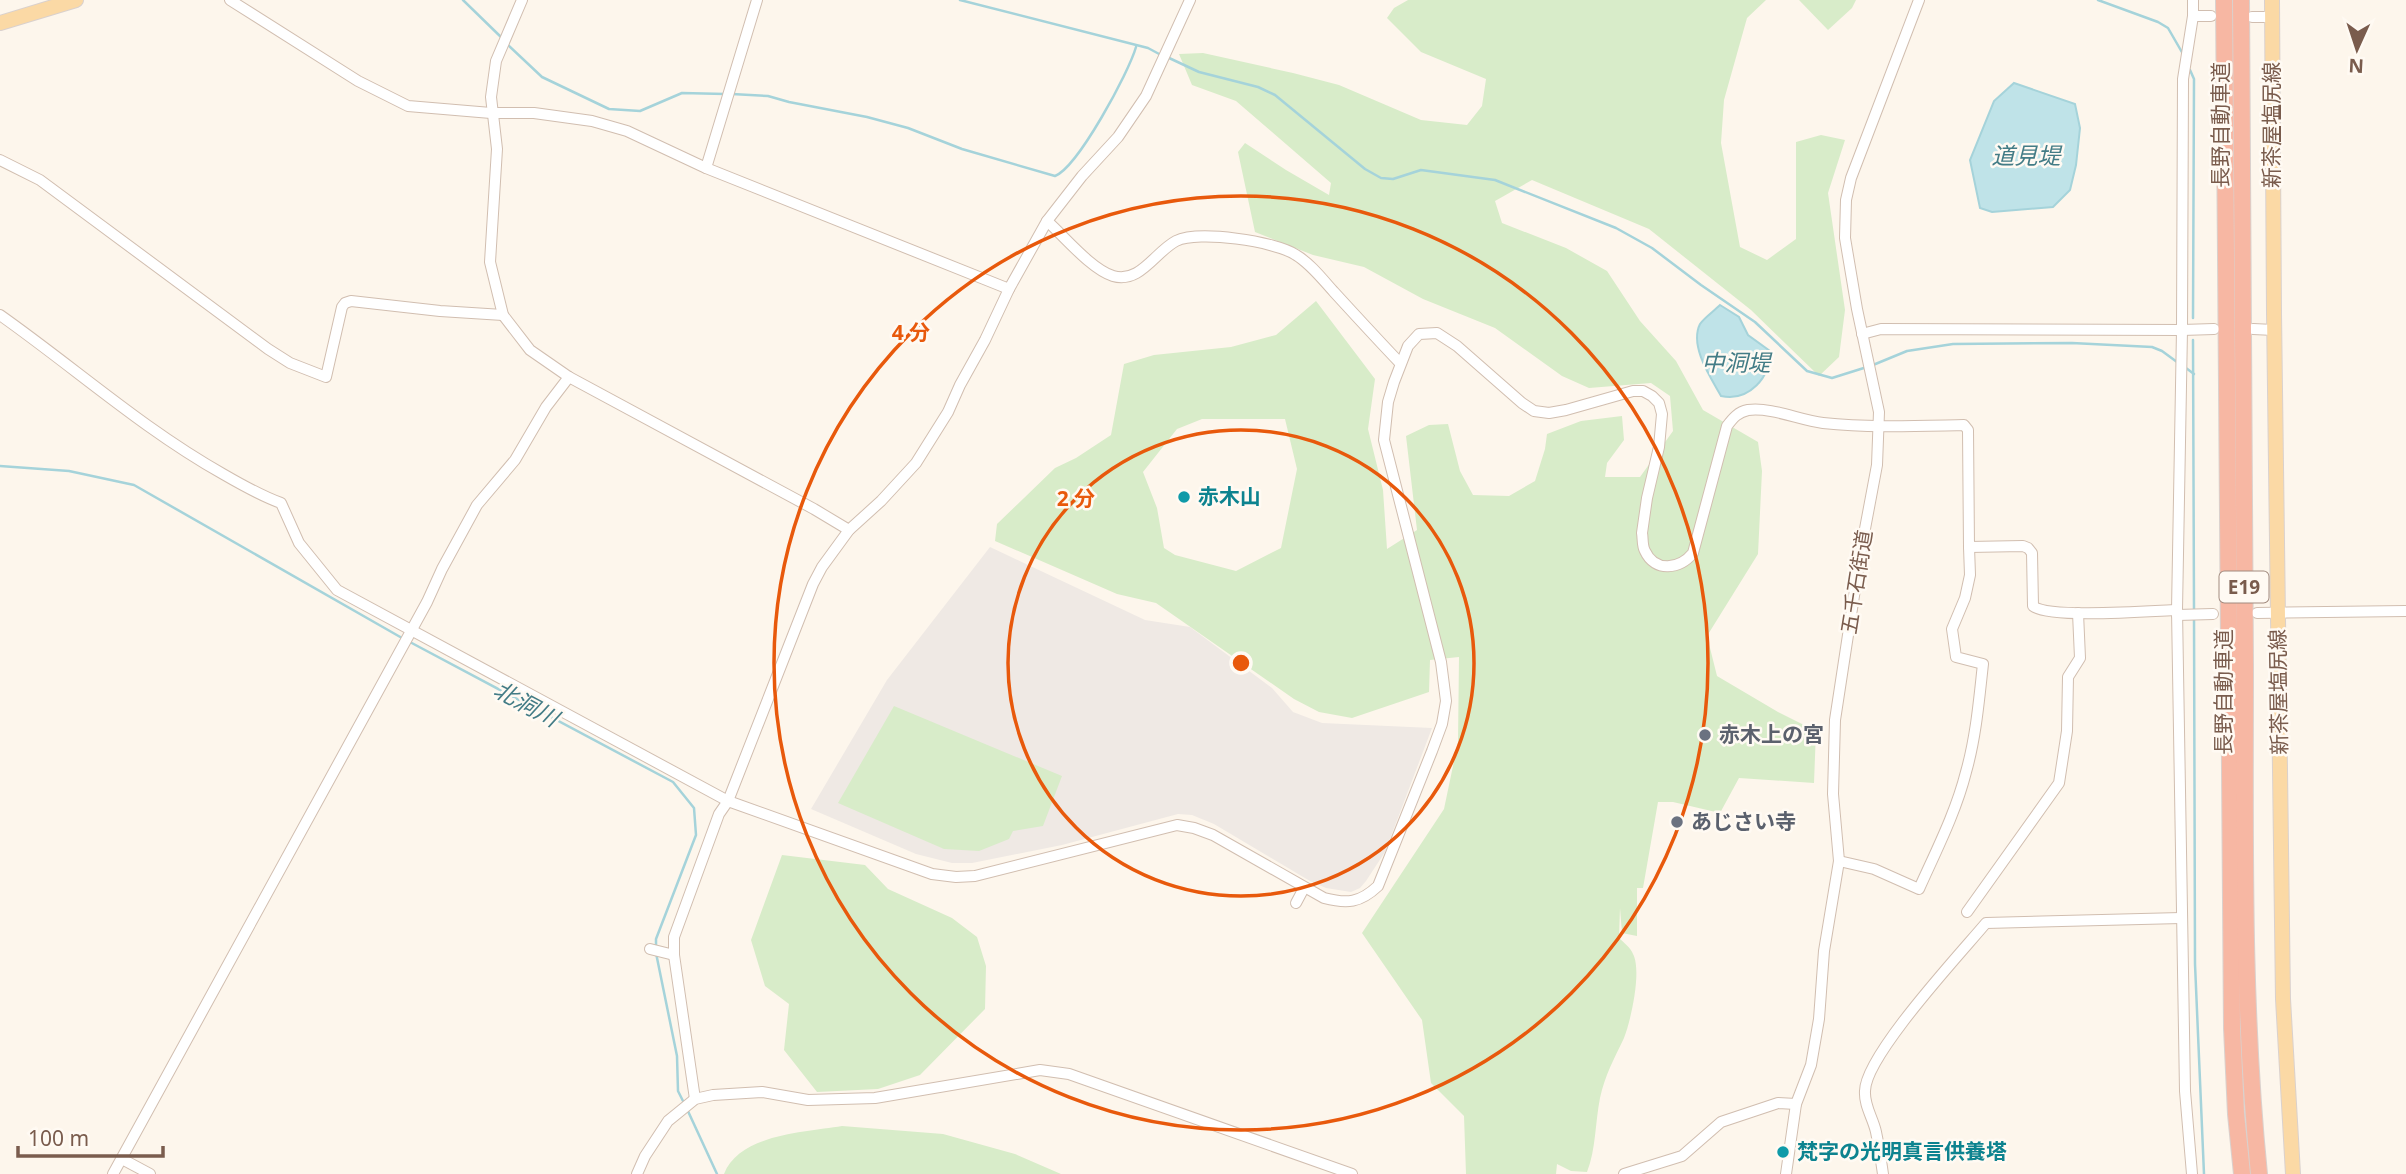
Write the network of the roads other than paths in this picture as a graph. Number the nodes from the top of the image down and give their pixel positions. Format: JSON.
{"nodes":[{"id":1,"x":76,"y":0,"type":"edge"},
{"id":2,"x":230,"y":0,"type":"edge"},
{"id":3,"x":522,"y":0,"type":"edge"},
{"id":4,"x":757,"y":0,"type":"edge"},
{"id":5,"x":1189,"y":0,"type":"edge"},
{"id":6,"x":1919,"y":0,"type":"edge"},
{"id":7,"x":2193,"y":0,"type":"edge"},
{"id":8,"x":2224,"y":0,"type":"edge"},
{"id":9,"x":2241,"y":0,"type":"edge"},
{"id":10,"x":2272,"y":0,"type":"edge"},
{"id":11,"x":2193,"y":16,"type":"junction"},
{"id":12,"x":2211,"y":16,"type":"dead end"},
{"id":13,"x":2252,"y":17,"type":"dead end"},
{"id":14,"x":2272,"y":17,"type":"junction"},
{"id":15,"x":0,"y":23,"type":"edge"},
{"id":16,"x":491,"y":113,"type":"junction"},
{"id":17,"x":0,"y":160,"type":"edge"},
{"id":18,"x":706,"y":168,"type":"junction"},
{"id":19,"x":1047,"y":221,"type":"junction"},
{"id":20,"x":1009,"y":289,"type":"junction"},
{"id":21,"x":0,"y":315,"type":"edge"},
{"id":22,"x":503,"y":315,"type":"junction"},
{"id":23,"x":2214,"y":329,"type":"dead end"},
{"id":24,"x":2182,"y":330,"type":"junction"},
{"id":25,"x":2253,"y":330,"type":"dead end"},
{"id":26,"x":2274,"y":330,"type":"junction"},
{"id":27,"x":1862,"y":334,"type":"junction"},
{"id":28,"x":1400,"y":363,"type":"junction"},
{"id":29,"x":569,"y":377,"type":"junction"},
{"id":30,"x":1879,"y":427,"type":"junction"},
{"id":31,"x":849,"y":530,"type":"junction"},
{"id":32,"x":1969,"y":547,"type":"junction"},
{"id":33,"x":2406,"y":611,"type":"edge"},
{"id":34,"x":2278,"y":612,"type":"junction"},
{"id":35,"x":2078,"y":613,"type":"junction"},
{"id":36,"x":2180,"y":613,"type":"junction"},
{"id":37,"x":2257,"y":613,"type":"dead end"},
{"id":38,"x":2213,"y":614,"type":"dead end"},
{"id":39,"x":412,"y":631,"type":"junction"},
{"id":40,"x":728,"y":801,"type":"junction"},
{"id":41,"x":1839,"y":861,"type":"junction"},
{"id":42,"x":1304,"y":888,"type":"junction"},
{"id":43,"x":1296,"y":903,"type":"dead end"},
{"id":44,"x":1967,"y":912,"type":"dead end"},
{"id":45,"x":2181,"y":918,"type":"junction"},
{"id":46,"x":650,"y":949,"type":"dead end"},
{"id":47,"x":674,"y":955,"type":"junction"},
{"id":48,"x":695,"y":1099,"type":"junction"},
{"id":49,"x":1796,"y":1104,"type":"junction"},
{"id":50,"x":122,"y":1158,"type":"junction"},
{"id":51,"x":113,"y":1174,"type":"edge"},
{"id":52,"x":150,"y":1174,"type":"edge"},
{"id":53,"x":637,"y":1174,"type":"edge"},
{"id":54,"x":1352,"y":1174,"type":"edge"},
{"id":55,"x":1624,"y":1174,"type":"edge"},
{"id":56,"x":1786,"y":1174,"type":"edge"},
{"id":57,"x":1883,"y":1174,"type":"edge"},
{"id":58,"x":2192,"y":1174,"type":"edge"},
{"id":59,"x":2242,"y":1174,"type":"edge"},
{"id":60,"x":2259,"y":1174,"type":"edge"},
{"id":61,"x":2293,"y":1174,"type":"edge"}],
"edges":[{"from":1,"to":15,"type":"main road"},
{"from":2,"to":16,"type":"street"},
{"from":3,"to":16,"type":"street"},
{"from":4,"to":18,"type":"street"},
{"from":5,"to":19,"type":"street"},
{"from":6,"to":27,"type":"street","name":"五千石街道"},
{"from":7,"to":11,"type":"street"},
{"from":8,"to":59,"type":"highway","name":"長野自動車道","number":"E19"},
{"from":9,"to":60,"type":"highway","name":"長野自動車道","number":"E19"},
{"from":10,"to":14,"type":"main road","name":"新茶屋塩尻線"},
{"from":11,"to":12,"type":"street"},
{"from":11,"to":24,"type":"street"},
{"from":13,"to":14,"type":"street"},
{"from":14,"to":26,"type":"main road","name":"新茶屋塩尻線"},
{"from":16,"to":18,"type":"street"},
{"from":16,"to":22,"type":"street"},
{"from":17,"to":22,"type":"street"},
{"from":18,"to":20,"type":"street"},
{"from":19,"to":20,"type":"street"},
{"from":19,"to":28,"type":"street"},
{"from":20,"to":31,"type":"street"},
{"from":21,"to":39,"type":"street"},
{"from":22,"to":29,"type":"street"},
{"from":23,"to":24,"type":"street"},
{"from":24,"to":27,"type":"street"},
{"from":24,"to":36,"type":"street"},
{"from":25,"to":26,"type":"street"},
{"from":26,"to":34,"type":"main road","name":"新茶屋塩尻線"},
{"from":27,"to":30,"type":"street","name":"五千石街道"},
{"from":28,"to":30,"type":"street"},
{"from":28,"to":42,"type":"street"},
{"from":29,"to":31,"type":"street"},
{"from":29,"to":39,"type":"street"},
{"from":30,"to":32,"type":"street"},
{"from":30,"to":41,"type":"street","name":"五千石街道"},
{"from":31,"to":40,"type":"street"},
{"from":32,"to":35,"type":"street"},
{"from":32,"to":41,"type":"street"},
{"from":33,"to":34,"type":"street"},
{"from":34,"to":37,"type":"street"},
{"from":34,"to":61,"type":"main road","name":"新茶屋塩尻線"},
{"from":35,"to":36,"type":"street"},
{"from":35,"to":44,"type":"street"},
{"from":36,"to":38,"type":"street"},
{"from":36,"to":45,"type":"street"},
{"from":39,"to":40,"type":"street"},
{"from":39,"to":50,"type":"street"},
{"from":40,"to":42,"type":"street"},
{"from":40,"to":47,"type":"street"},
{"from":41,"to":49,"type":"street","name":"五千石街道"},
{"from":42,"to":43,"type":"street"},
{"from":45,"to":57,"type":"street"},
{"from":45,"to":58,"type":"street"},
{"from":46,"to":47,"type":"street"},
{"from":47,"to":48,"type":"street"},
{"from":48,"to":53,"type":"street"},
{"from":48,"to":54,"type":"street"},
{"from":49,"to":55,"type":"street"},
{"from":49,"to":56,"type":"street","name":"五千石街道"},
{"from":50,"to":51,"type":"street"},
{"from":50,"to":52,"type":"street"}]}
